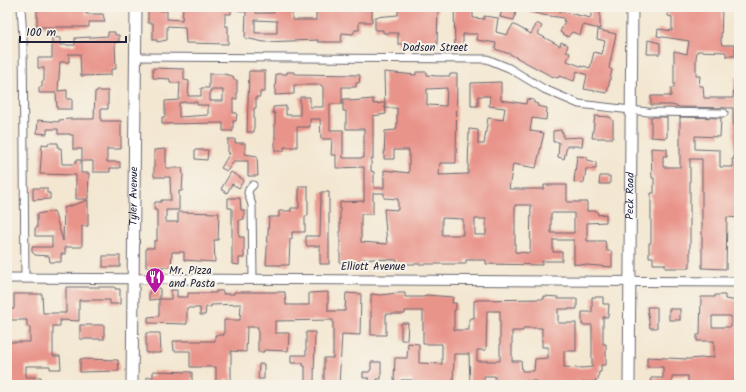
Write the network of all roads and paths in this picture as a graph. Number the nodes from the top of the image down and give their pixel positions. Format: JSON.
{"nodes":[{"id":1,"x":20,"y":7,"type":"edge"},
{"id":2,"x":136,"y":7,"type":"edge"},
{"id":3,"x":632,"y":7,"type":"edge"},
{"id":4,"x":136,"y":57,"type":"junction"},
{"id":5,"x":632,"y":109,"type":"junction"},
{"id":6,"x":724,"y":113,"type":"dead end"},
{"id":7,"x":253,"y":186,"type":"dead end"},
{"id":8,"x":7,"y":278,"type":"edge"},
{"id":9,"x":25,"y":278,"type":"junction"},
{"id":10,"x":134,"y":278,"type":"junction"},
{"id":11,"x":253,"y":278,"type":"junction"},
{"id":12,"x":630,"y":281,"type":"junction"},
{"id":13,"x":739,"y":282,"type":"edge"},
{"id":14,"x":132,"y":385,"type":"edge"},
{"id":15,"x":629,"y":385,"type":"edge"}],
"edges":[{"from":1,"to":9,"type":"street"},
{"from":2,"to":4,"type":"main road","name":"Tyler Avenue"},
{"from":3,"to":5,"type":"main road","name":"Peck Road"},
{"from":4,"to":5,"type":"street","name":"Dodson Street"},
{"from":4,"to":10,"type":"main road","name":"Tyler Avenue"},
{"from":5,"to":6,"type":"street","name":"Dodson Street"},
{"from":5,"to":12,"type":"main road","name":"Peck Road"},
{"from":7,"to":11,"type":"street"},
{"from":8,"to":9,"type":"street","name":"Elliott Avenue"},
{"from":9,"to":10,"type":"street","name":"Elliott Avenue"},
{"from":10,"to":11,"type":"street","name":"Elliott Avenue"},
{"from":10,"to":14,"type":"main road","name":"Tyler Avenue"},
{"from":11,"to":12,"type":"street","name":"Elliott Avenue"},
{"from":12,"to":13,"type":"street","name":"Elliott Avenue"},
{"from":12,"to":15,"type":"main road","name":"Peck Road"}]}
